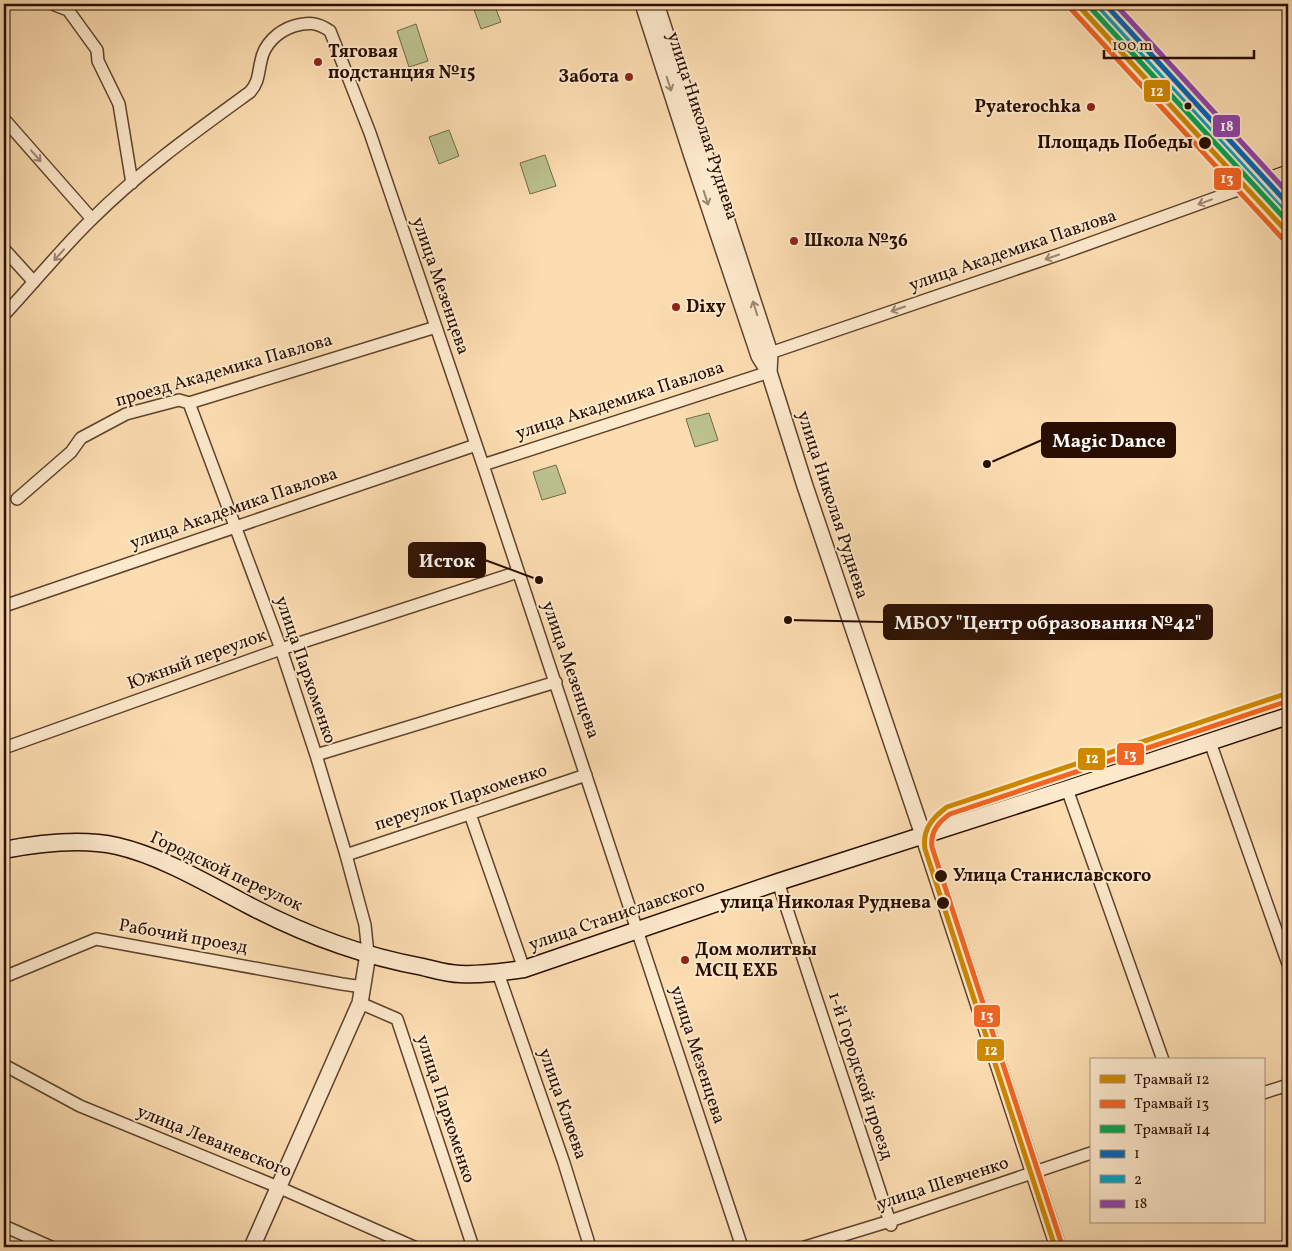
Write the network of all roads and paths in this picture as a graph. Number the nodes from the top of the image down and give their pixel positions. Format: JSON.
{"nodes":[{"id":1,"x":55,"y":4,"type":"edge"},
{"id":2,"x":643,"y":4,"type":"edge"},
{"id":3,"x":656,"y":4,"type":"edge"},
{"id":4,"x":1105,"y":4,"type":"edge"},
{"id":5,"x":1121,"y":4,"type":"edge"},
{"id":6,"x":4,"y":119,"type":"edge"},
{"id":7,"x":1281,"y":180,"type":"edge"},
{"id":8,"x":132,"y":183,"type":"junction"},
{"id":9,"x":1288,"y":204,"type":"edge"},
{"id":10,"x":92,"y":219,"type":"junction"},
{"id":11,"x":4,"y":249,"type":"edge"},
{"id":12,"x":34,"y":282,"type":"junction"},
{"id":13,"x":4,"y":314,"type":"edge"},
{"id":14,"x":436,"y":326,"type":"junction"},
{"id":15,"x":770,"y":353,"type":"junction"},
{"id":16,"x":769,"y":372,"type":"junction"},
{"id":17,"x":189,"y":403,"type":"junction"},
{"id":18,"x":476,"y":446,"type":"junction"},
{"id":19,"x":483,"y":465,"type":"junction"},
{"id":20,"x":17,"y":499,"type":"dead end"},
{"id":21,"x":234,"y":527,"type":"junction"},
{"id":22,"x":518,"y":572,"type":"junction"},
{"id":23,"x":4,"y":606,"type":"edge"},
{"id":24,"x":281,"y":648,"type":"junction"},
{"id":25,"x":556,"y":682,"type":"junction"},
{"id":26,"x":1288,"y":716,"type":"edge"},
{"id":27,"x":1210,"y":742,"type":"junction"},
{"id":28,"x":4,"y":748,"type":"edge"},
{"id":29,"x":316,"y":755,"type":"junction"},
{"id":30,"x":586,"y":775,"type":"junction"},
{"id":31,"x":1067,"y":789,"type":"junction"},
{"id":32,"x":470,"y":814,"type":"junction"},
{"id":33,"x":923,"y":835,"type":"junction"},
{"id":34,"x":4,"y":849,"type":"edge"},
{"id":35,"x":346,"y":855,"type":"junction"},
{"id":36,"x":778,"y":882,"type":"junction"},
{"id":37,"x":638,"y":930,"type":"junction"},
{"id":38,"x":368,"y":954,"type":"junction"},
{"id":39,"x":1288,"y":964,"type":"edge"},
{"id":40,"x":524,"y":969,"type":"junction"},
{"id":41,"x":498,"y":973,"type":"junction"},
{"id":42,"x":4,"y":977,"type":"edge"},
{"id":43,"x":363,"y":987,"type":"junction"},
{"id":44,"x":360,"y":1003,"type":"junction"},
{"id":45,"x":1162,"y":1058,"type":"edge"},
{"id":46,"x":4,"y":1065,"type":"edge"},
{"id":47,"x":1288,"y":1084,"type":"edge"},
{"id":48,"x":1264,"y":1093,"type":"edge"},
{"id":49,"x":1090,"y":1153,"type":"edge"},
{"id":50,"x":1033,"y":1173,"type":"junction"},
{"id":51,"x":278,"y":1187,"type":"junction"},
{"id":52,"x":890,"y":1223,"type":"junction"},
{"id":53,"x":4,"y":1226,"type":"edge"},
{"id":54,"x":50,"y":1247,"type":"edge"},
{"id":55,"x":252,"y":1247,"type":"edge"},
{"id":56,"x":414,"y":1247,"type":"edge"},
{"id":57,"x":473,"y":1247,"type":"edge"},
{"id":58,"x":590,"y":1247,"type":"edge"},
{"id":59,"x":742,"y":1247,"type":"edge"},
{"id":60,"x":805,"y":1247,"type":"edge"},
{"id":61,"x":1058,"y":1247,"type":"edge"}],
"edges":[{"from":1,"to":8,"type":"street"},
{"from":2,"to":16,"type":"street","name":"улица Николая Руднева","one_way":true},
{"from":15,"to":3,"type":"street","name":"улица Николая Руднева","one_way":true},
{"from":4,"to":7,"type":"main road"},
{"from":5,"to":7,"type":"main road"},
{"from":6,"to":10,"type":"street","one_way":true},
{"from":7,"to":9,"type":"main road"},
{"from":7,"to":15,"type":"street","name":"улица Академика Павлова","one_way":true},
{"from":8,"to":10,"type":"street"},
{"from":8,"to":14,"type":"street","name":"улица Мезенцева"},
{"from":10,"to":12,"type":"street","one_way":true},
{"from":11,"to":12,"type":"street"},
{"from":12,"to":13,"type":"street"},
{"from":14,"to":17,"type":"street","name":"проезд Академика Павлова"},
{"from":14,"to":18,"type":"street","name":"улица Мезенцева"},
{"from":15,"to":16,"type":"street","name":"улица Николая Руднева"},
{"from":16,"to":19,"type":"street","name":"улица Академика Павлова"},
{"from":16,"to":33,"type":"street","name":"улица Николая Руднева"},
{"from":17,"to":20,"type":"street","name":"проезд Академика Павлова"},
{"from":17,"to":21,"type":"street","name":"улица Пархоменко"},
{"from":18,"to":19,"type":"street","name":"улица Мезенцева"},
{"from":18,"to":21,"type":"street","name":"улица Академика Павлова"},
{"from":19,"to":22,"type":"street","name":"улица Мезенцева"},
{"from":21,"to":23,"type":"street","name":"улица Академика Павлова"},
{"from":21,"to":24,"type":"street","name":"улица Пархоменко"},
{"from":22,"to":24,"type":"street","name":"Южный переулок"},
{"from":22,"to":25,"type":"street","name":"улица Мезенцева"},
{"from":24,"to":28,"type":"street","name":"Южный переулок"},
{"from":24,"to":29,"type":"street","name":"улица Пархоменко"},
{"from":25,"to":29,"type":"street"},
{"from":25,"to":30,"type":"street","name":"улица Мезенцева"},
{"from":26,"to":27,"type":"main road","name":"улица Станиславского"},
{"from":27,"to":31,"type":"main road","name":"улица Станиславского"},
{"from":27,"to":39,"type":"street"},
{"from":29,"to":35,"type":"street","name":"улица Пархоменко"},
{"from":30,"to":32,"type":"street","name":"переулок Пархоменко"},
{"from":30,"to":37,"type":"street","name":"улица Мезенцева"},
{"from":31,"to":33,"type":"main road","name":"улица Станиславского"},
{"from":31,"to":45,"type":"street"},
{"from":32,"to":35,"type":"street","name":"переулок Пархоменко"},
{"from":32,"to":40,"type":"street"},
{"from":33,"to":36,"type":"main road","name":"улица Станиславского"},
{"from":33,"to":50,"type":"street","name":"улица Николая Руднева"},
{"from":34,"to":38,"type":"main road","name":"Городской переулок"},
{"from":35,"to":38,"type":"street","name":"улица Пархоменко"},
{"from":36,"to":37,"type":"main road","name":"улица Станиславского"},
{"from":36,"to":52,"type":"street","name":"1-й Городской проезд"},
{"from":37,"to":40,"type":"main road","name":"улица Станиславского"},
{"from":37,"to":59,"type":"street","name":"улица Мезенцева"},
{"from":38,"to":41,"type":"main road","name":"улица Станиславского"},
{"from":38,"to":43,"type":"street"},
{"from":40,"to":41,"type":"main road","name":"улица Станиславского"},
{"from":41,"to":58,"type":"street","name":"улица Клюева"},
{"from":42,"to":43,"type":"street","name":"Рабочий проезд"},
{"from":43,"to":44,"type":"street"},
{"from":44,"to":51,"type":"street"},
{"from":44,"to":57,"type":"street","name":"улица Пархоменко"},
{"from":46,"to":51,"type":"street","name":"улица Леваневского"},
{"from":47,"to":48,"type":"street"},
{"from":49,"to":50,"type":"street","name":"улица Шевченко"},
{"from":50,"to":52,"type":"street","name":"улица Шевченко"},
{"from":50,"to":61,"type":"street","name":"улица Николая Руднева"},
{"from":51,"to":55,"type":"street"},
{"from":51,"to":56,"type":"street","name":"улица Леваневского"},
{"from":52,"to":60,"type":"street","name":"улица Шевченко"},
{"from":53,"to":54,"type":"street"}]}
